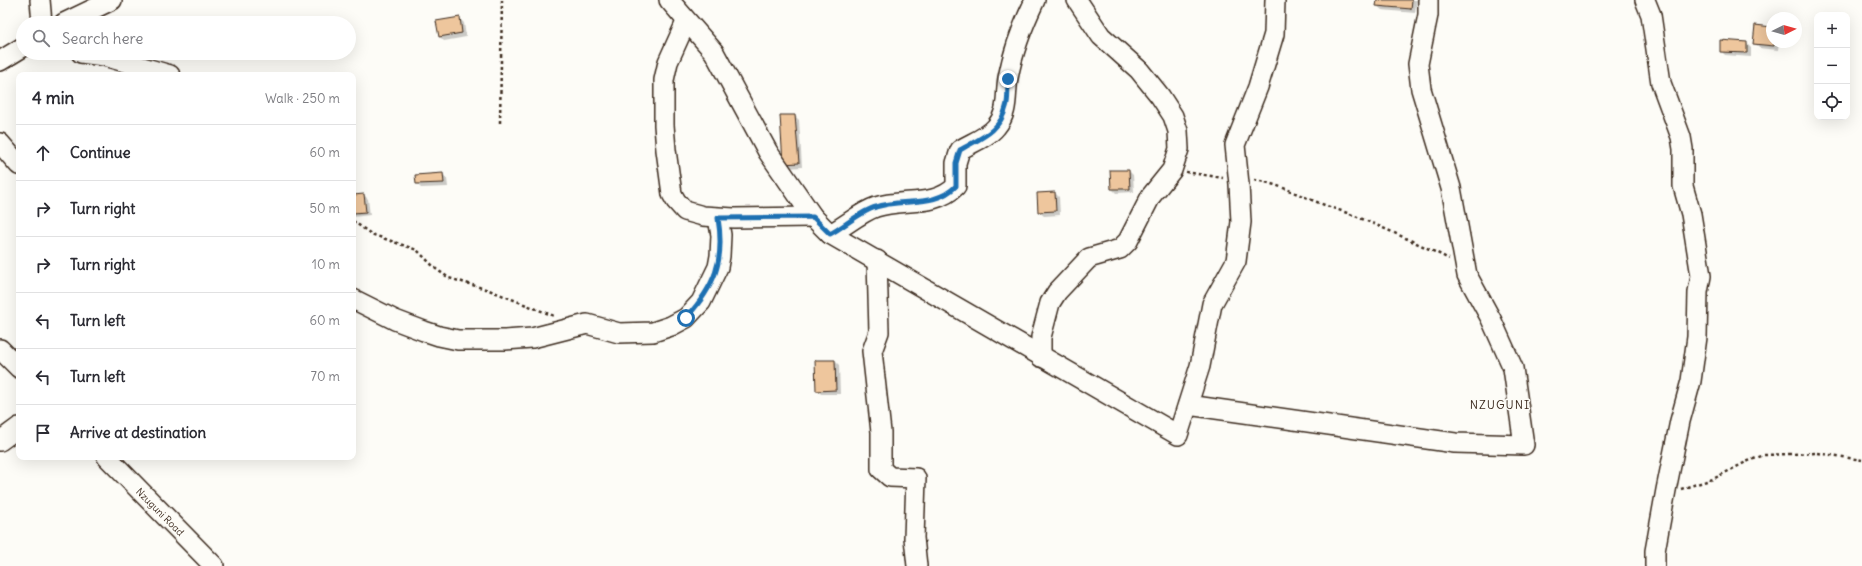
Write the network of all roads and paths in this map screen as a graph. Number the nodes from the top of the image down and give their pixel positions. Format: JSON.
{"nodes":[{"id":1,"x":40,"y":0,"type":"edge"},
{"id":2,"x":112,"y":0,"type":"edge"},
{"id":3,"x":502,"y":0,"type":"edge"},
{"id":4,"x":668,"y":0,"type":"edge"},
{"id":5,"x":1034,"y":0,"type":"edge"},
{"id":6,"x":1077,"y":0,"type":"edge"},
{"id":7,"x":1275,"y":0,"type":"edge"},
{"id":8,"x":1428,"y":0,"type":"edge"},
{"id":9,"x":1645,"y":0,"type":"edge"},
{"id":10,"x":41,"y":16,"type":"edge"},
{"id":11,"x":79,"y":16,"type":"edge"},
{"id":12,"x":686,"y":22,"type":"junction"},
{"id":13,"x":118,"y":60,"type":"edge"},
{"id":14,"x":160,"y":72,"type":"edge"},
{"id":15,"x":500,"y":123,"type":"dead end"},
{"id":16,"x":0,"y":143,"type":"edge"},
{"id":17,"x":16,"y":162,"type":"edge"},
{"id":18,"x":1172,"y":170,"type":"junction"},
{"id":19,"x":1238,"y":180,"type":"junction"},
{"id":20,"x":813,"y":217,"type":"junction"},
{"id":21,"x":718,"y":218,"type":"junction"},
{"id":22,"x":356,"y":224,"type":"edge"},
{"id":23,"x":830,"y":234,"type":"junction"},
{"id":24,"x":877,"y":260,"type":"junction"},
{"id":25,"x":1465,"y":267,"type":"junction"},
{"id":26,"x":356,"y":300,"type":"edge"},
{"id":27,"x":582,"y":324,"type":"junction"},
{"id":28,"x":0,"y":349,"type":"edge"},
{"id":29,"x":1041,"y":357,"type":"junction"},
{"id":30,"x":16,"y":365,"type":"edge"},
{"id":31,"x":1188,"y":405,"type":"junction"},
{"id":32,"x":16,"y":429,"type":"edge"},
{"id":33,"x":0,"y":441,"type":"edge"},
{"id":34,"x":109,"y":460,"type":"edge"},
{"id":35,"x":1862,"y":460,"type":"edge"},
{"id":36,"x":1665,"y":495,"type":"junction"},
{"id":37,"x":214,"y":566,"type":"edge"},
{"id":38,"x":917,"y":566,"type":"edge"},
{"id":39,"x":1655,"y":566,"type":"edge"}],
"edges":[{"from":1,"to":10,"type":"street"},
{"from":2,"to":11,"type":"street"},
{"from":3,"to":15,"type":"path"},
{"from":4,"to":12,"type":"street"},
{"from":5,"to":23,"type":"street"},
{"from":6,"to":18,"type":"street"},
{"from":7,"to":19,"type":"street"},
{"from":8,"to":25,"type":"street"},
{"from":9,"to":36,"type":"street"},
{"from":12,"to":20,"type":"street"},
{"from":12,"to":21,"type":"street"},
{"from":13,"to":14,"type":"street"},
{"from":16,"to":17,"type":"street"},
{"from":18,"to":19,"type":"path"},
{"from":18,"to":29,"type":"street"},
{"from":19,"to":25,"type":"path"},
{"from":19,"to":31,"type":"street"},
{"from":20,"to":21,"type":"street"},
{"from":20,"to":23,"type":"street"},
{"from":21,"to":27,"type":"street"},
{"from":22,"to":27,"type":"path"},
{"from":23,"to":24,"type":"street"},
{"from":24,"to":29,"type":"street"},
{"from":24,"to":38,"type":"street"},
{"from":25,"to":31,"type":"street"},
{"from":26,"to":27,"type":"street"},
{"from":28,"to":30,"type":"street"},
{"from":29,"to":31,"type":"street"},
{"from":32,"to":33,"type":"street"},
{"from":34,"to":37,"type":"street","name":"Nzuguni Road"},
{"from":35,"to":36,"type":"path"},
{"from":36,"to":39,"type":"street"}]}
